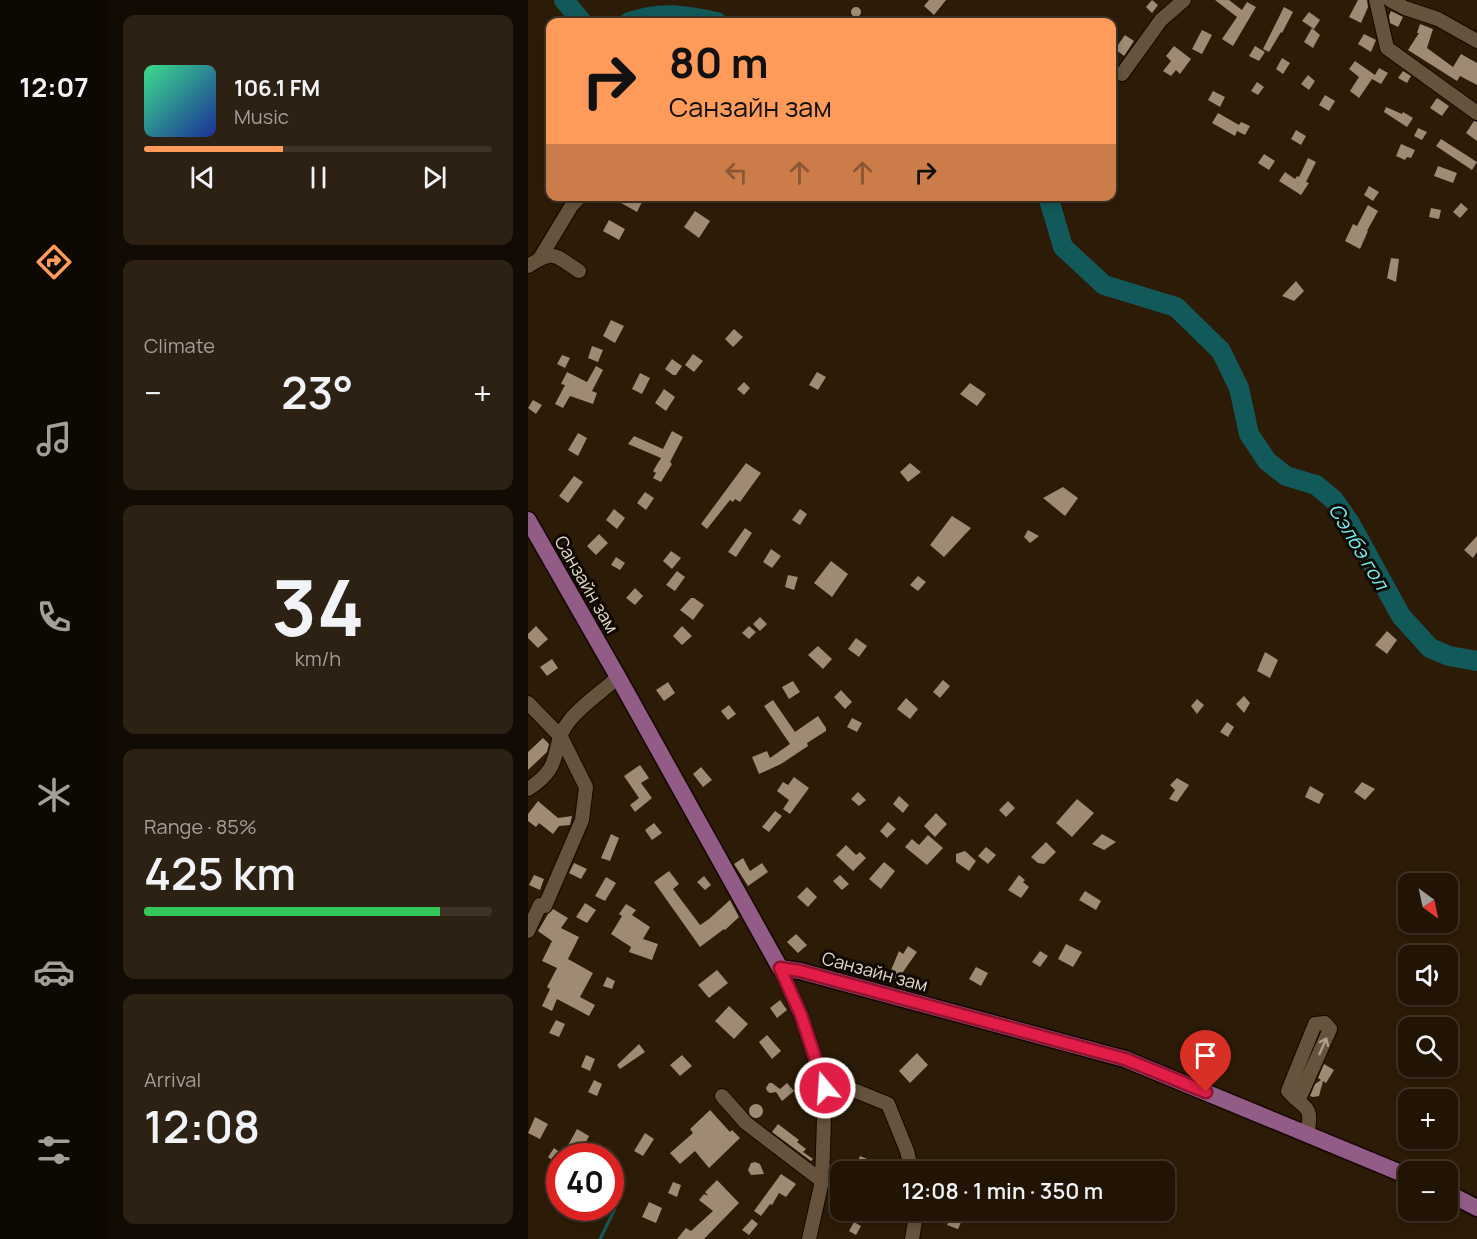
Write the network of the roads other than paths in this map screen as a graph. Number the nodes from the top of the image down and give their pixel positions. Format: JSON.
{"nodes":[{"id":1,"x":1184,"y":0,"type":"edge"},
{"id":2,"x":1376,"y":0,"type":"edge"},
{"id":3,"x":1390,"y":0,"type":"edge"},
{"id":4,"x":1477,"y":41,"type":"edge"},
{"id":5,"x":1122,"y":74,"type":"dead end"},
{"id":6,"x":1477,"y":113,"type":"edge"},
{"id":7,"x":576,"y":201,"type":"edge"},
{"id":8,"x":540,"y":258,"type":"junction"},
{"id":9,"x":528,"y":266,"type":"edge"},
{"id":10,"x":579,"y":271,"type":"dead end"},
{"id":11,"x":528,"y":520,"type":"edge"},
{"id":12,"x":618,"y":677,"type":"junction"},
{"id":13,"x":528,"y":703,"type":"edge"},
{"id":14,"x":561,"y":737,"type":"junction"},
{"id":15,"x":528,"y":789,"type":"edge"},
{"id":16,"x":528,"y":931,"type":"edge"},
{"id":17,"x":780,"y":968,"type":"junction"},
{"id":18,"x":825,"y":1088,"type":"junction"},
{"id":19,"x":722,"y":1096,"type":"dead end"},
{"id":20,"x":1299,"y":1099,"type":"junction"},
{"id":21,"x":1307,"y":1134,"type":"junction"},
{"id":22,"x":910,"y":1161,"type":"edge"},
{"id":23,"x":1398,"y":1172,"type":"edge"},
{"id":24,"x":822,"y":1181,"type":"junction"},
{"id":25,"x":1458,"y":1198,"type":"edge"},
{"id":26,"x":1477,"y":1208,"type":"edge"},
{"id":27,"x":914,"y":1221,"type":"edge"},
{"id":28,"x":809,"y":1239,"type":"edge"},
{"id":29,"x":912,"y":1239,"type":"edge"}],
"edges":[{"from":1,"to":5,"type":"street"},
{"from":2,"to":6,"type":"street"},
{"from":3,"to":4,"type":"street"},
{"from":7,"to":8,"type":"street"},
{"from":8,"to":9,"type":"street"},
{"from":8,"to":10,"type":"street"},
{"from":11,"to":12,"type":"main road","name":"Санзайн зам"},
{"from":12,"to":14,"type":"street"},
{"from":12,"to":17,"type":"main road","name":"Санзайн зам"},
{"from":13,"to":14,"type":"street"},
{"from":14,"to":15,"type":"street"},
{"from":14,"to":16,"type":"street"},
{"from":17,"to":18,"type":"street"},
{"from":17,"to":21,"type":"main road","name":"Санзайн зам"},
{"from":18,"to":22,"type":"street"},
{"from":18,"to":24,"type":"street"},
{"from":19,"to":24,"type":"street"},
{"from":20,"to":20,"type":"street","one_way":true},
{"from":20,"to":21,"type":"street"},
{"from":21,"to":23,"type":"main road","name":"Санзайн зам"},
{"from":24,"to":28,"type":"street"},
{"from":25,"to":26,"type":"main road"},
{"from":27,"to":29,"type":"street"}]}
